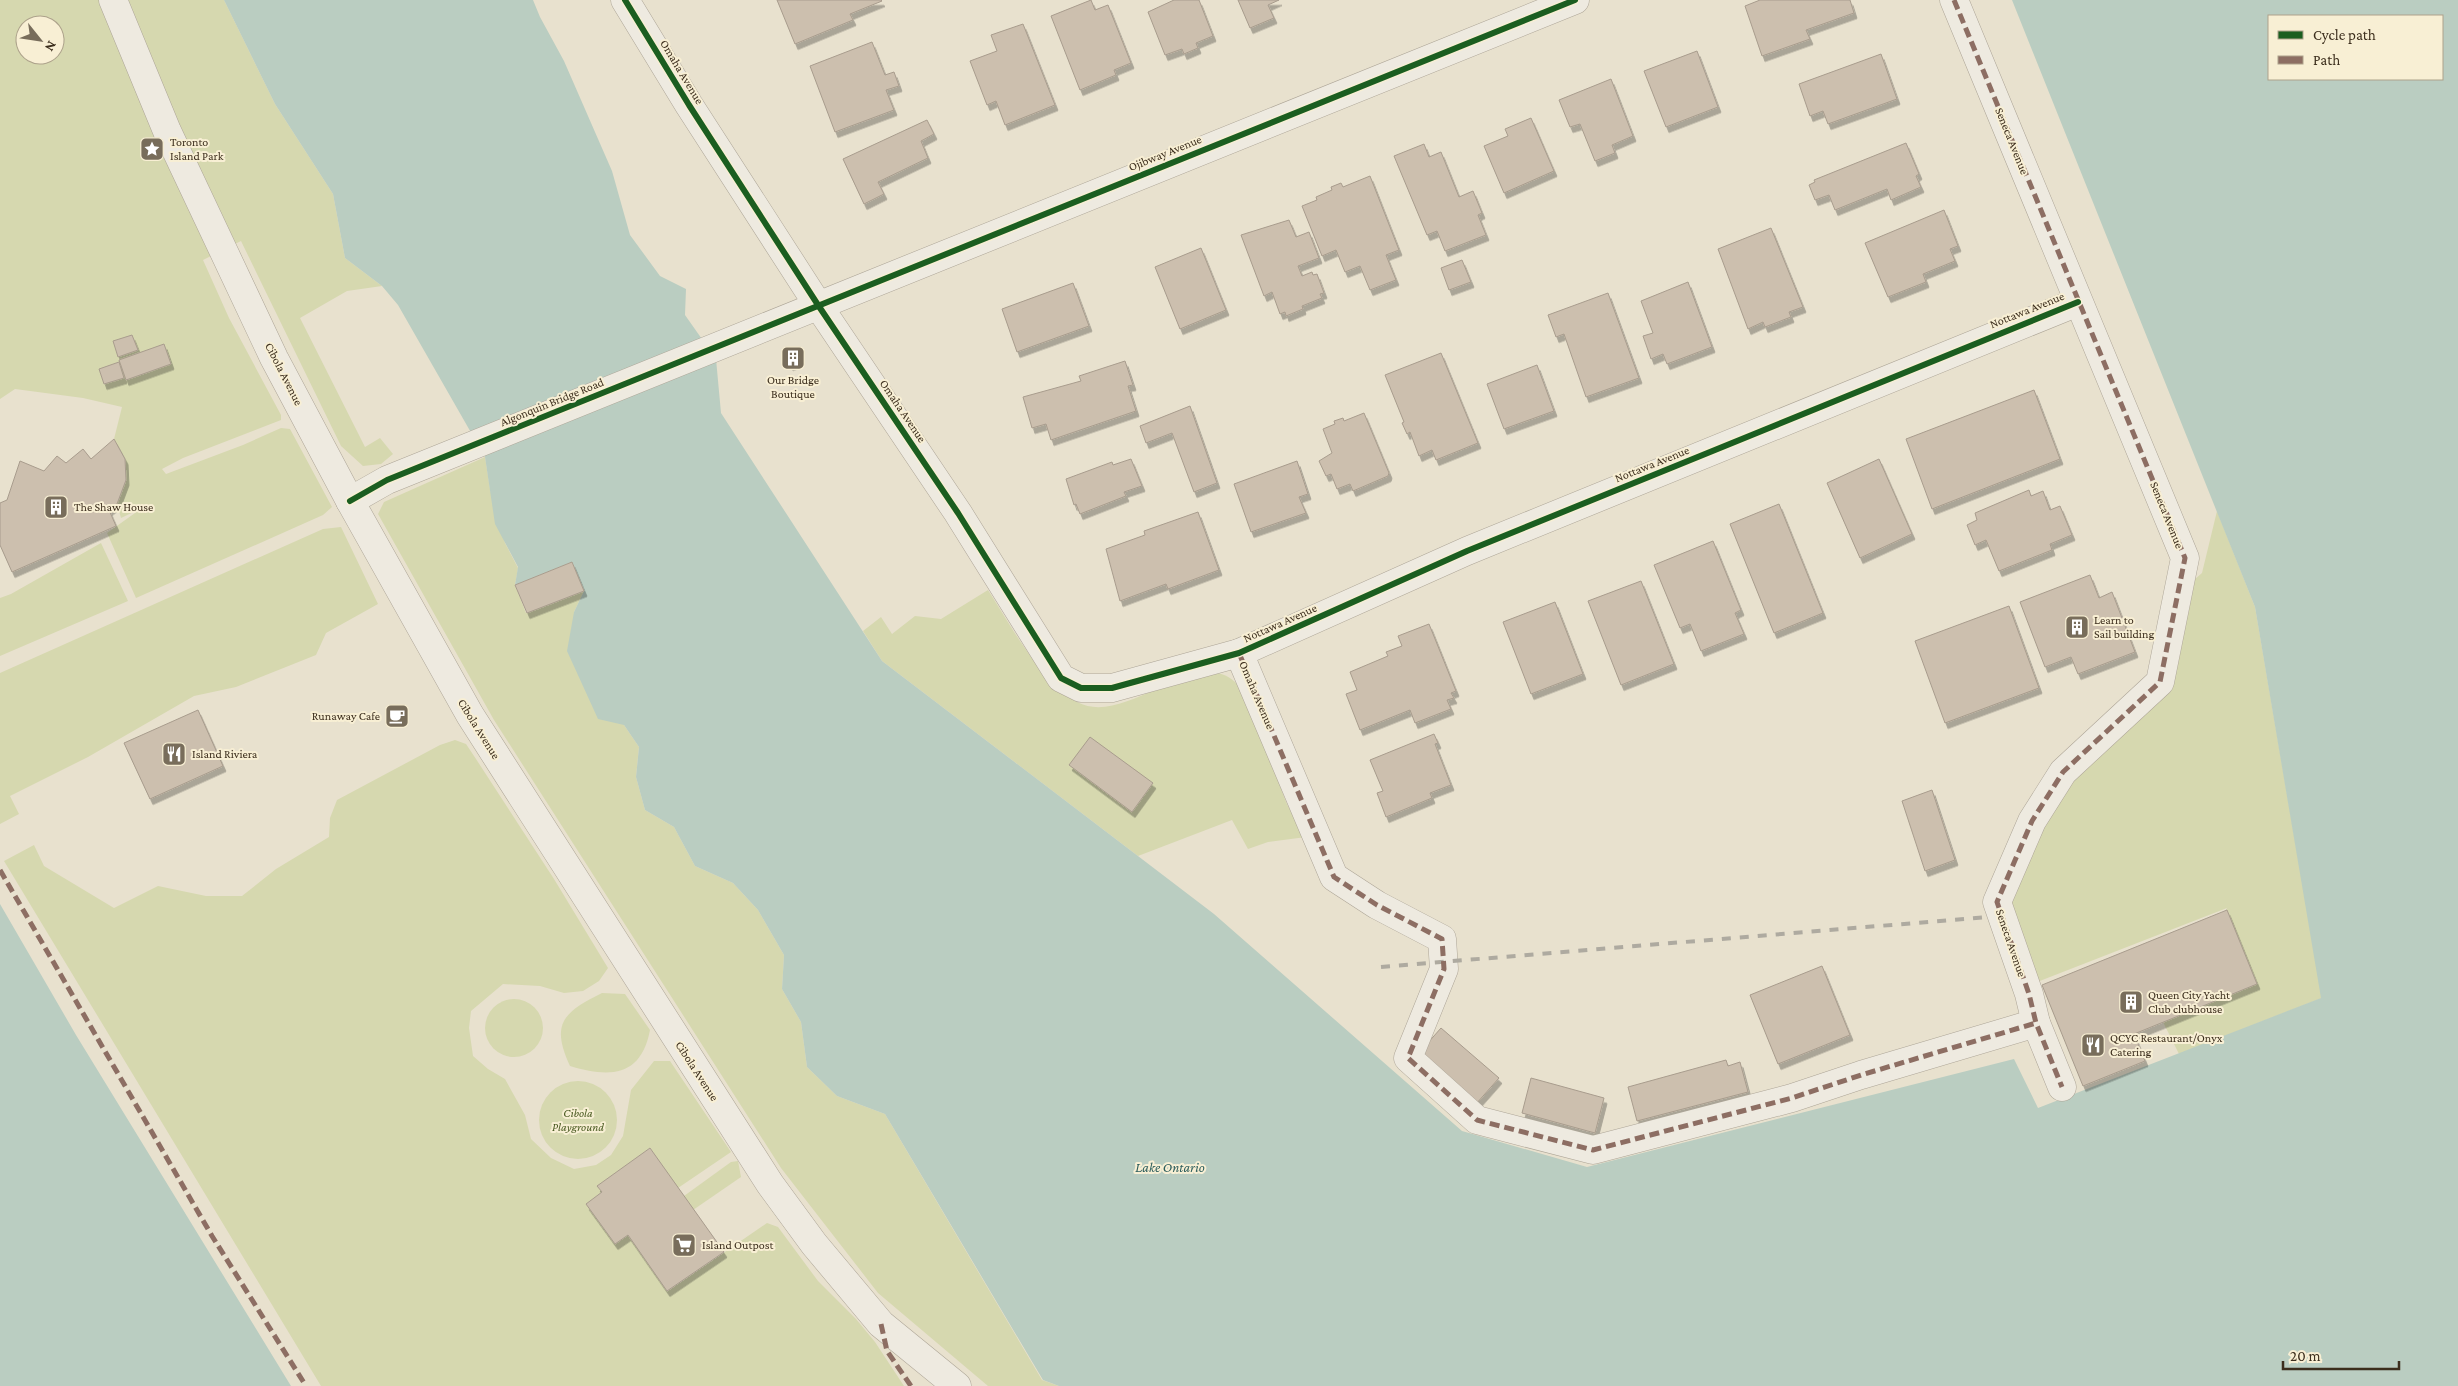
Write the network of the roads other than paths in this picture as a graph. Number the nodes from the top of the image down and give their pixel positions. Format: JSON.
{"nodes":[{"id":1,"x":113,"y":0,"type":"edge"},
{"id":2,"x":625,"y":0,"type":"edge"},
{"id":3,"x":1575,"y":0,"type":"edge"},
{"id":4,"x":1954,"y":0,"type":"edge"},
{"id":5,"x":2078,"y":302,"type":"junction"},
{"id":6,"x":818,"y":305,"type":"junction"},
{"id":7,"x":765,"y":328,"type":"joint"},
{"id":8,"x":350,"y":501,"type":"junction"},
{"id":9,"x":1239,"y":653,"type":"junction"},
{"id":10,"x":2036,"y":1023,"type":"junction"},
{"id":11,"x":2062,"y":1087,"type":"dead end"},
{"id":12,"x":957,"y":1386,"type":"edge"}],
"edges":[{"from":1,"to":8,"type":"street","name":"Cibola Avenue"},
{"from":2,"to":6,"type":"street","name":"Omaha Avenue"},
{"from":3,"to":6,"type":"street","name":"Ojibway Avenue"},
{"from":4,"to":5,"type":"street","name":"Seneca Avenue"},
{"from":5,"to":9,"type":"street","name":"Nottawa Avenue"},
{"from":5,"to":10,"type":"street","name":"Seneca Avenue"},
{"from":6,"to":7,"type":"street","name":"Ojibway Avenue"},
{"from":6,"to":9,"type":"street","name":"Omaha Avenue"},
{"from":7,"to":8,"type":"street","name":"Algonquin Bridge Road"},
{"from":8,"to":12,"type":"street","name":"Cibola Avenue"},
{"from":9,"to":10,"type":"street","name":"Omaha Avenue"},
{"from":10,"to":11,"type":"street","name":"Seneca Avenue"}]}
